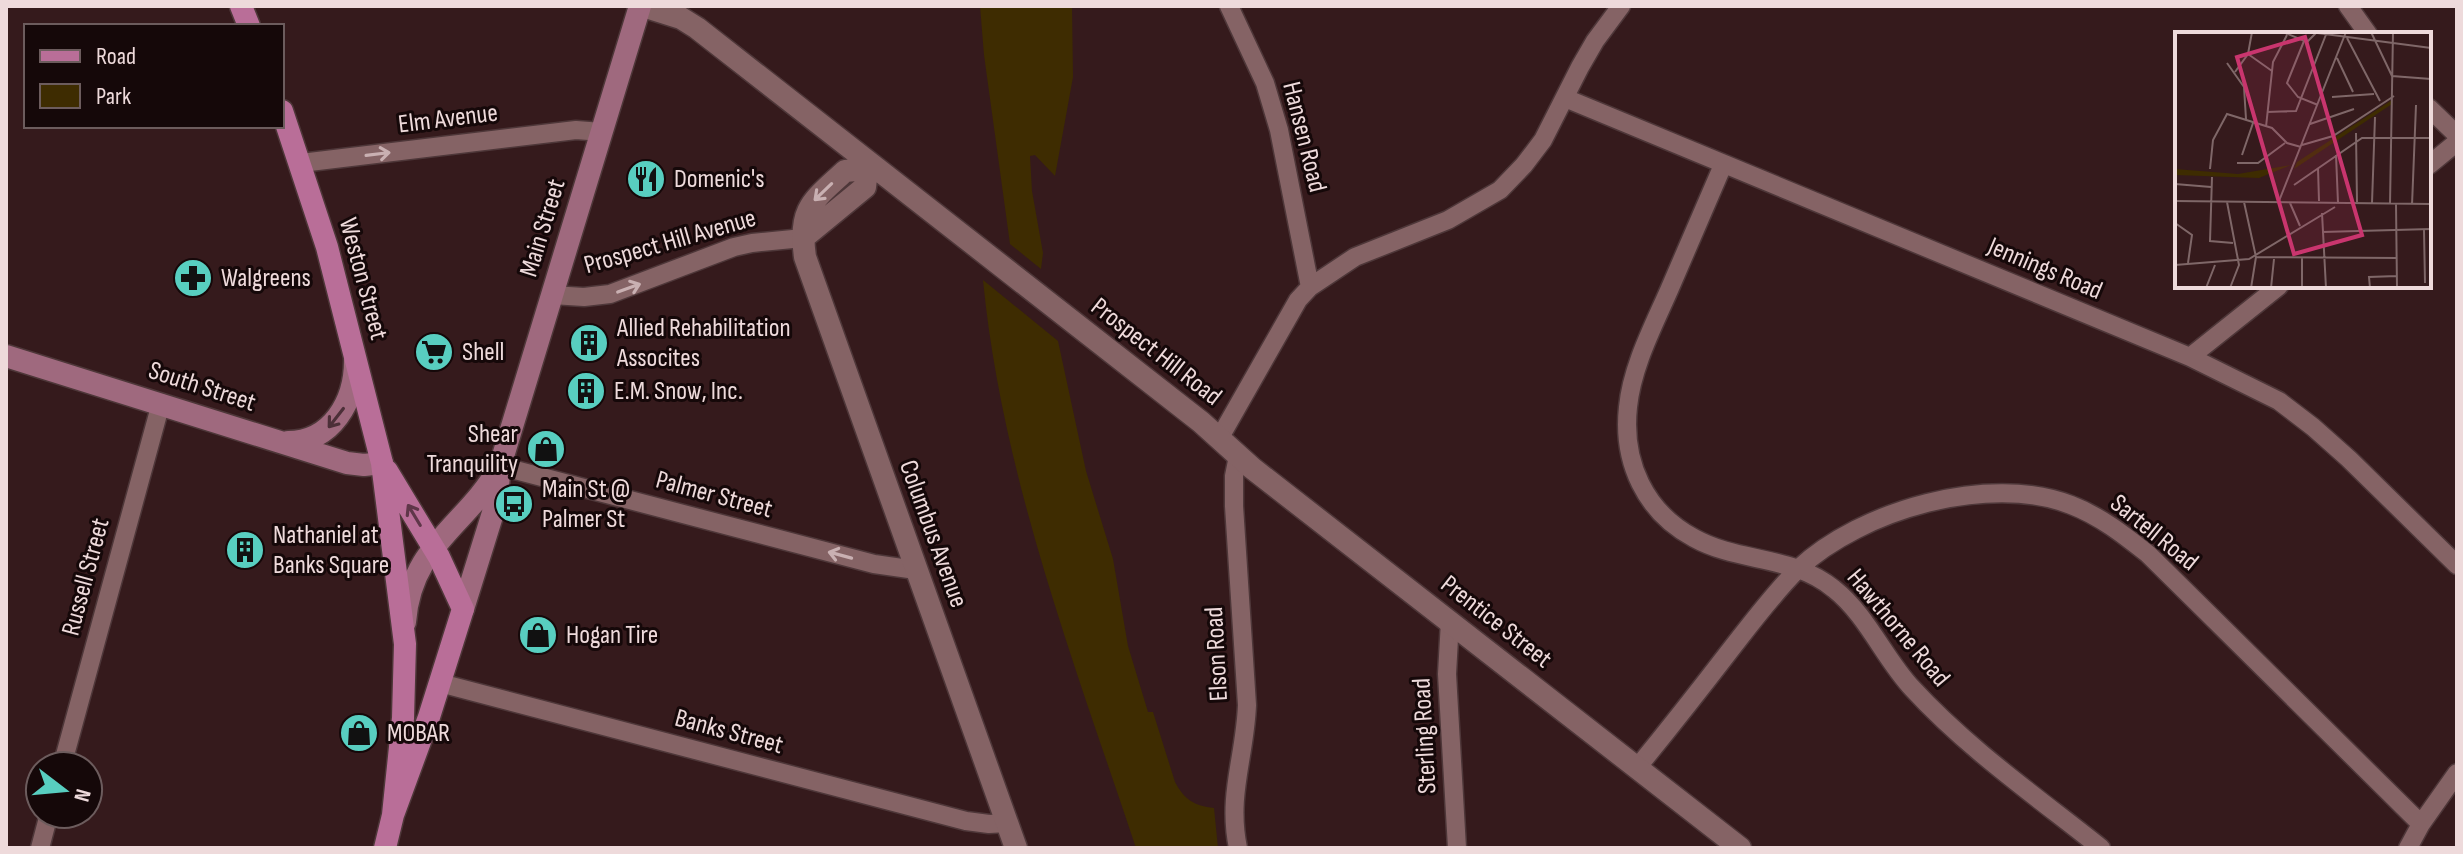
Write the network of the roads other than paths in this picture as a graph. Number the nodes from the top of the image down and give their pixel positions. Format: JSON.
{"nodes":[{"id":1,"x":641,"y":6,"type":"edge"},
{"id":2,"x":1229,"y":6,"type":"edge"},
{"id":3,"x":1621,"y":6,"type":"edge"},
{"id":4,"x":2348,"y":6,"type":"edge"},
{"id":5,"x":2367,"y":32,"type":"edge"},
{"id":6,"x":1565,"y":98,"type":"junction"},
{"id":7,"x":2431,"y":110,"type":"edge"},
{"id":8,"x":284,"y":116,"type":"edge"},
{"id":9,"x":602,"y":132,"type":"junction"},
{"id":10,"x":2457,"y":135,"type":"edge"},
{"id":11,"x":2457,"y":142,"type":"edge"},
{"id":12,"x":301,"y":163,"type":"junction"},
{"id":13,"x":2431,"y":163,"type":"edge"},
{"id":14,"x":1723,"y":165,"type":"junction"},
{"id":15,"x":870,"y":167,"type":"junction"},
{"id":16,"x":803,"y":238,"type":"junction"},
{"id":17,"x":1310,"y":287,"type":"junction"},
{"id":18,"x":2276,"y":288,"type":"edge"},
{"id":19,"x":552,"y":295,"type":"junction"},
{"id":20,"x":6,"y":356,"type":"edge"},
{"id":21,"x":355,"y":356,"type":"junction"},
{"id":22,"x":2190,"y":357,"type":"junction"},
{"id":23,"x":161,"y":403,"type":"junction"},
{"id":24,"x":1219,"y":439,"type":"junction"},
{"id":25,"x":277,"y":441,"type":"junction"},
{"id":26,"x":1238,"y":456,"type":"junction"},
{"id":27,"x":382,"y":463,"type":"junction"},
{"id":28,"x":500,"y":466,"type":"junction"},
{"id":29,"x":394,"y":546,"type":"junction"},
{"id":30,"x":433,"y":547,"type":"junction"},
{"id":31,"x":480,"y":554,"type":"junction"},
{"id":32,"x":2457,"y":565,"type":"edge"},
{"id":33,"x":419,"y":567,"type":"junction"},
{"id":34,"x":1800,"y":568,"type":"junction"},
{"id":35,"x":916,"y":570,"type":"junction"},
{"id":36,"x":447,"y":573,"type":"junction"},
{"id":37,"x":463,"y":609,"type":"junction"},
{"id":38,"x":1450,"y":621,"type":"junction"},
{"id":39,"x":404,"y":631,"type":"junction"},
{"id":40,"x":440,"y":683,"type":"junction"},
{"id":41,"x":66,"y":750,"type":"edge"},
{"id":42,"x":1637,"y":768,"type":"junction"},
{"id":43,"x":2457,"y":773,"type":"edge"},
{"id":44,"x":393,"y":815,"type":"junction"},
{"id":45,"x":1007,"y":823,"type":"junction"},
{"id":46,"x":2421,"y":824,"type":"junction"},
{"id":47,"x":385,"y":848,"type":"edge"},
{"id":48,"x":1016,"y":848,"type":"edge"},
{"id":49,"x":1238,"y":848,"type":"edge"},
{"id":50,"x":1457,"y":848,"type":"edge"},
{"id":51,"x":1740,"y":848,"type":"edge"},
{"id":52,"x":2101,"y":848,"type":"edge"},
{"id":53,"x":2408,"y":848,"type":"edge"}],
"edges":[{"from":1,"to":9,"type":"main road","name":"Main Street"},
{"from":1,"to":15,"type":"street","name":"Prospect Hill Road"},
{"from":2,"to":17,"type":"street","name":"Hansen Road"},
{"from":3,"to":6,"type":"street","name":"Prospect Hill Road"},
{"from":4,"to":5,"type":"street"},
{"from":6,"to":14,"type":"street","name":"Jennings Road"},
{"from":6,"to":17,"type":"street","name":"Prospect Hill Road"},
{"from":7,"to":10,"type":"street"},
{"from":8,"to":12,"type":"main road","name":"Weston Street"},
{"from":12,"to":9,"type":"street","name":"Elm Avenue","one_way":true},
{"from":9,"to":19,"type":"main road","name":"Main Street"},
{"from":11,"to":13,"type":"street"},
{"from":12,"to":21,"type":"main road","name":"Weston Street"},
{"from":14,"to":22,"type":"street","name":"Jennings Road"},
{"from":14,"to":34,"type":"street","name":"Hawthorne Road"},
{"from":15,"to":16,"type":"street"},
{"from":15,"to":24,"type":"street","name":"Prospect Hill Road"},
{"from":19,"to":16,"type":"street","name":"Prospect Hill Avenue","one_way":true},
{"from":16,"to":35,"type":"street","name":"Columbus Avenue"},
{"from":17,"to":24,"type":"street","name":"Prospect Hill Road"},
{"from":18,"to":22,"type":"street"},
{"from":19,"to":28,"type":"main road","name":"Main Street"},
{"from":20,"to":23,"type":"main road","name":"South Street"},
{"from":21,"to":25,"type":"main road","one_way":true},
{"from":21,"to":27,"type":"main road","name":"Weston Street"},
{"from":22,"to":32,"type":"street","name":"Jennings Road"},
{"from":23,"to":25,"type":"main road","name":"South Street"},
{"from":23,"to":41,"type":"street","name":"Russell Street"},
{"from":24,"to":26,"type":"street","name":"Prentice Street"},
{"from":25,"to":27,"type":"main road","name":"South Street"},
{"from":26,"to":38,"type":"street","name":"Prentice Street"},
{"from":26,"to":49,"type":"street","name":"Elson Road"},
{"from":27,"to":29,"type":"main road","name":"Weston Street"},
{"from":30,"to":27,"type":"main road","name":"Weston Street","one_way":true},
{"from":28,"to":30,"type":"main road","name":"Main Street"},
{"from":28,"to":31,"type":"main road","name":"Main Street"},
{"from":35,"to":28,"type":"street","name":"Palmer Street","one_way":true},
{"from":29,"to":33,"type":"main road"},
{"from":29,"to":39,"type":"main road","name":"Weston Street"},
{"from":30,"to":33,"type":"main road","name":"Main Street"},
{"from":30,"to":36,"type":"main road","name":"Weston Street"},
{"from":31,"to":36,"type":"main road"},
{"from":31,"to":37,"type":"main road","name":"Main Street"},
{"from":33,"to":36,"type":"main road"},
{"from":33,"to":39,"type":"main road","name":"Main Street"},
{"from":34,"to":42,"type":"street","name":"Sartell Road"},
{"from":34,"to":46,"type":"street","name":"Sartell Road"},
{"from":34,"to":52,"type":"street","name":"Hawthorne Road"},
{"from":35,"to":45,"type":"street","name":"Columbus Avenue"},
{"from":36,"to":37,"type":"main road","name":"Weston Street"},
{"from":37,"to":40,"type":"main road","name":"Main Street"},
{"from":38,"to":42,"type":"street","name":"Prentice Street"},
{"from":38,"to":50,"type":"street","name":"Sterling Road"},
{"from":39,"to":44,"type":"main road","name":"Main Street"},
{"from":40,"to":44,"type":"main road","name":"Main Street"},
{"from":40,"to":45,"type":"street","name":"Banks Street"},
{"from":42,"to":51,"type":"street","name":"Prentice Street"},
{"from":43,"to":46,"type":"street"},
{"from":44,"to":47,"type":"main road","name":"Main Street"},
{"from":45,"to":48,"type":"street","name":"Columbus Avenue"},
{"from":46,"to":53,"type":"street"}]}
